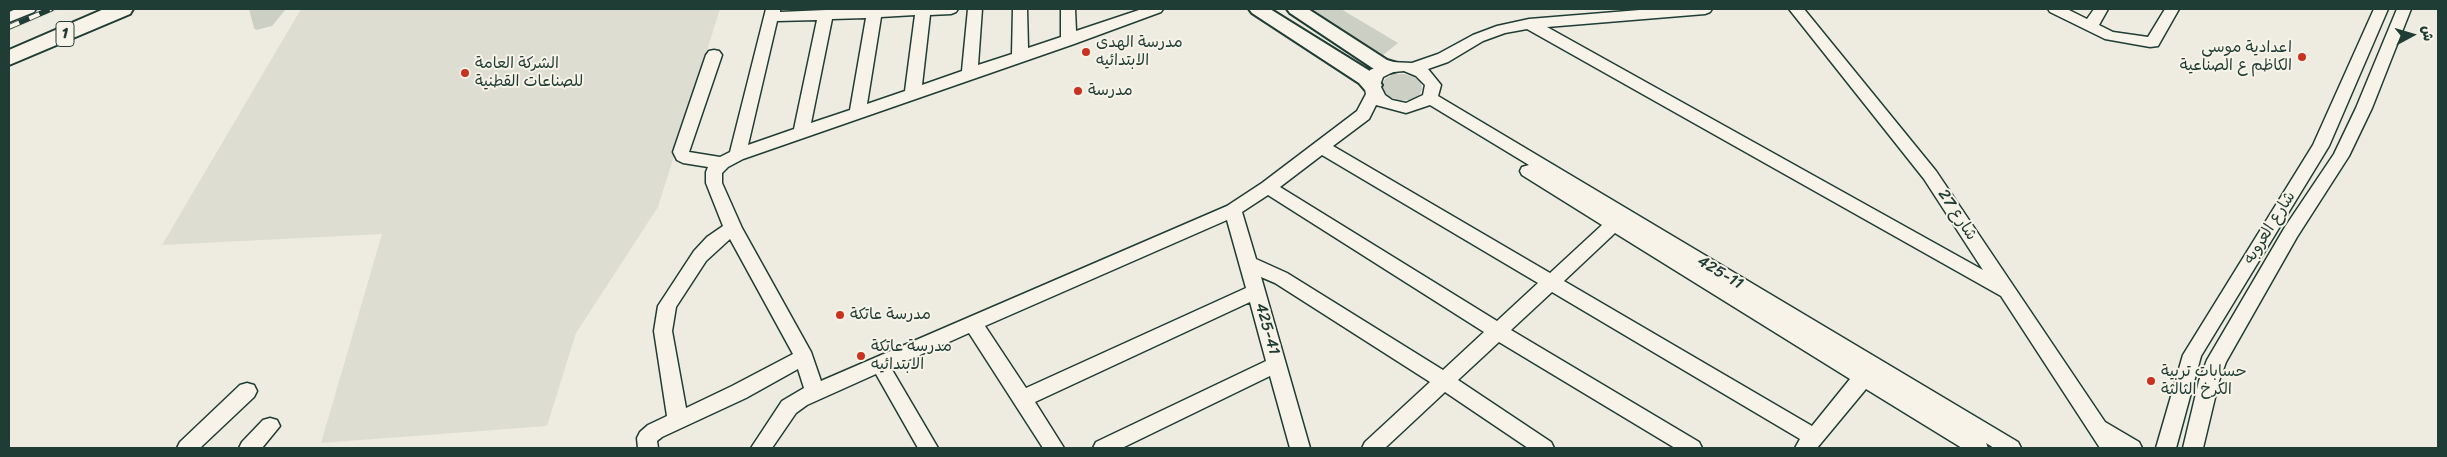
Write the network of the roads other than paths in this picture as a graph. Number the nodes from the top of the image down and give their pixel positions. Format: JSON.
{"nodes":[{"id":1,"x":29,"y":9,"type":"edge"},
{"id":2,"x":95,"y":9,"type":"edge"},
{"id":3,"x":122,"y":9,"type":"edge"},
{"id":4,"x":952,"y":9,"type":"edge"},
{"id":5,"x":975,"y":9,"type":"edge"},
{"id":6,"x":1020,"y":9,"type":"edge"},
{"id":7,"x":1068,"y":9,"type":"edge"},
{"id":8,"x":1116,"y":9,"type":"edge"},
{"id":9,"x":1156,"y":9,"type":"edge"},
{"id":10,"x":1705,"y":9,"type":"edge"},
{"id":11,"x":1796,"y":9,"type":"edge"},
{"id":12,"x":2055,"y":9,"type":"edge"},
{"id":13,"x":2101,"y":9,"type":"edge"},
{"id":14,"x":2172,"y":9,"type":"edge"},
{"id":15,"x":2381,"y":9,"type":"edge"},
{"id":16,"x":2404,"y":9,"type":"edge"},
{"id":17,"x":916,"y":10,"type":"edge"},
{"id":18,"x":868,"y":11,"type":"edge"},
{"id":19,"x":1300,"y":11,"type":"edge"},
{"id":20,"x":820,"y":12,"type":"edge"},
{"id":21,"x":772,"y":13,"type":"edge"},
{"id":22,"x":1270,"y":13,"type":"edge"},
{"id":23,"x":9,"y":17,"type":"edge"},
{"id":24,"x":1135,"y":17,"type":"junction"},
{"id":25,"x":1567,"y":20,"type":"junction"},
{"id":26,"x":1529,"y":24,"type":"junction"},
{"id":27,"x":2090,"y":27,"type":"junction"},
{"id":28,"x":1070,"y":40,"type":"junction"},
{"id":29,"x":1566,"y":44,"type":"junction"},
{"id":30,"x":9,"y":46,"type":"edge"},
{"id":31,"x":1456,"y":51,"type":"junction"},
{"id":32,"x":714,"y":55,"type":"dead end"},
{"id":33,"x":9,"y":58,"type":"edge"},
{"id":34,"x":1020,"y":58,"type":"junction"},
{"id":35,"x":1390,"y":67,"type":"junction"},
{"id":36,"x":1413,"y":68,"type":"junction"},
{"id":37,"x":970,"y":74,"type":"junction"},
{"id":38,"x":1373,"y":89,"type":"junction"},
{"id":39,"x":913,"y":94,"type":"junction"},
{"id":40,"x":1422,"y":99,"type":"junction"},
{"id":41,"x":857,"y":114,"type":"junction"},
{"id":42,"x":1363,"y":115,"type":"junction"},
{"id":43,"x":802,"y":133,"type":"junction"},
{"id":44,"x":1322,"y":148,"type":"junction"},
{"id":45,"x":737,"y":156,"type":"junction"},
{"id":46,"x":722,"y":163,"type":"junction"},
{"id":47,"x":1268,"y":187,"type":"junction"},
{"id":48,"x":1233,"y":210,"type":"junction"},
{"id":49,"x":1614,"y":224,"type":"junction"},
{"id":50,"x":733,"y":228,"type":"junction"},
{"id":51,"x":1248,"y":263,"type":"junction"},
{"id":52,"x":1549,"y":283,"type":"junction"},
{"id":53,"x":1256,"y":291,"type":"junction"},
{"id":54,"x":2006,"y":291,"type":"junction"},
{"id":55,"x":974,"y":324,"type":"junction"},
{"id":56,"x":1497,"y":331,"type":"junction"},
{"id":57,"x":804,"y":357,"type":"junction"},
{"id":58,"x":1277,"y":364,"type":"junction"},
{"id":59,"x":880,"y":365,"type":"junction"},
{"id":60,"x":1863,"y":378,"type":"junction"},
{"id":61,"x":1444,"y":381,"type":"junction"},
{"id":62,"x":247,"y":391,"type":"dead end"},
{"id":63,"x":815,"y":392,"type":"junction"},
{"id":64,"x":1022,"y":399,"type":"junction"},
{"id":65,"x":678,"y":420,"type":"junction"},
{"id":66,"x":270,"y":426,"type":"dead end"},
{"id":67,"x":2102,"y":439,"type":"edge"},
{"id":68,"x":1950,"y":442,"type":"edge"},
{"id":69,"x":1810,"y":443,"type":"edge"},
{"id":70,"x":186,"y":448,"type":"edge"},
{"id":71,"x":249,"y":448,"type":"edge"},
{"id":72,"x":648,"y":448,"type":"edge"},
{"id":73,"x":761,"y":448,"type":"edge"},
{"id":74,"x":928,"y":448,"type":"edge"},
{"id":75,"x":1054,"y":448,"type":"edge"},
{"id":76,"x":1103,"y":448,"type":"edge"},
{"id":77,"x":1300,"y":448,"type":"edge"},
{"id":78,"x":1372,"y":448,"type":"edge"},
{"id":79,"x":1544,"y":448,"type":"edge"},
{"id":80,"x":1692,"y":448,"type":"edge"},
{"id":81,"x":1978,"y":448,"type":"edge"},
{"id":82,"x":2011,"y":448,"type":"edge"},
{"id":83,"x":2132,"y":448,"type":"edge"},
{"id":84,"x":2166,"y":448,"type":"edge"},
{"id":85,"x":2193,"y":448,"type":"edge"}],
"edges":[{"from":1,"to":23,"type":"street"},
{"from":2,"to":30,"type":"highway","number":"1"},
{"from":3,"to":33,"type":"highway","number":"1"},
{"from":4,"to":17,"type":"street"},
{"from":5,"to":37,"type":"street"},
{"from":6,"to":34,"type":"street"},
{"from":7,"to":28,"type":"street"},
{"from":8,"to":24,"type":"street"},
{"from":9,"to":24,"type":"street"},
{"from":10,"to":25,"type":"street"},
{"from":11,"to":54,"type":"street","name":"شارع 27"},
{"from":12,"to":27,"type":"street"},
{"from":13,"to":27,"type":"street"},
{"from":14,"to":27,"type":"street"},
{"from":15,"to":84,"type":"street","name":"شارع العروبه"},
{"from":16,"to":85,"type":"street","name":"شارع العروبه"},
{"from":17,"to":18,"type":"street"},
{"from":17,"to":39,"type":"street"},
{"from":18,"to":20,"type":"street"},
{"from":18,"to":41,"type":"street"},
{"from":19,"to":22,"type":"main road"},
{"from":19,"to":35,"type":"main road"},
{"from":20,"to":21,"type":"street"},
{"from":20,"to":43,"type":"street"},
{"from":21,"to":45,"type":"street"},
{"from":22,"to":38,"type":"main road"},
{"from":24,"to":28,"type":"street"},
{"from":25,"to":26,"type":"street"},
{"from":25,"to":29,"type":"street"},
{"from":26,"to":29,"type":"street"},
{"from":26,"to":31,"type":"street"},
{"from":28,"to":34,"type":"street"},
{"from":29,"to":54,"type":"street"},
{"from":31,"to":36,"type":"street"},
{"from":31,"to":40,"type":"street"},
{"from":32,"to":46,"type":"street"},
{"from":34,"to":37,"type":"street"},
{"from":35,"to":36,"type":"street"},
{"from":35,"to":38,"type":"street"},
{"from":36,"to":40,"type":"street"},
{"from":37,"to":39,"type":"street"},
{"from":38,"to":40,"type":"street"},
{"from":38,"to":42,"type":"street"},
{"from":39,"to":41,"type":"street"},
{"from":40,"to":42,"type":"street"},
{"from":40,"to":49,"type":"street","name":"425-11"},
{"from":40,"to":82,"type":"street","name":"425-11"},
{"from":41,"to":43,"type":"street"},
{"from":42,"to":44,"type":"street"},
{"from":43,"to":45,"type":"street"},
{"from":44,"to":47,"type":"street"},
{"from":44,"to":52,"type":"street"},
{"from":45,"to":46,"type":"street"},
{"from":46,"to":50,"type":"street"},
{"from":47,"to":48,"type":"street"},
{"from":47,"to":56,"type":"street"},
{"from":48,"to":51,"type":"street","name":"425-41"},
{"from":48,"to":55,"type":"street"},
{"from":49,"to":52,"type":"street"},
{"from":49,"to":60,"type":"street","name":"425-11"},
{"from":50,"to":57,"type":"street"},
{"from":50,"to":65,"type":"street"},
{"from":51,"to":53,"type":"street","name":"425-41"},
{"from":51,"to":61,"type":"street"},
{"from":52,"to":56,"type":"street"},
{"from":52,"to":69,"type":"street"},
{"from":53,"to":58,"type":"street","name":"425-41"},
{"from":53,"to":64,"type":"street"},
{"from":54,"to":67,"type":"street","name":"شارع 27"},
{"from":55,"to":59,"type":"street"},
{"from":55,"to":64,"type":"street"},
{"from":56,"to":61,"type":"street"},
{"from":56,"to":80,"type":"street"},
{"from":57,"to":63,"type":"street"},
{"from":57,"to":65,"type":"street"},
{"from":58,"to":76,"type":"street"},
{"from":58,"to":77,"type":"street","name":"425-41"},
{"from":59,"to":63,"type":"street"},
{"from":59,"to":74,"type":"street"},
{"from":60,"to":68,"type":"street","name":"425-11"},
{"from":60,"to":69,"type":"street"},
{"from":61,"to":78,"type":"street"},
{"from":61,"to":79,"type":"street"},
{"from":62,"to":70,"type":"street"},
{"from":63,"to":73,"type":"street"},
{"from":64,"to":75,"type":"street"},
{"from":65,"to":72,"type":"street"},
{"from":66,"to":71,"type":"street"},
{"from":67,"to":83,"type":"street"},
{"from":68,"to":81,"type":"street","name":"425-11"}]}
